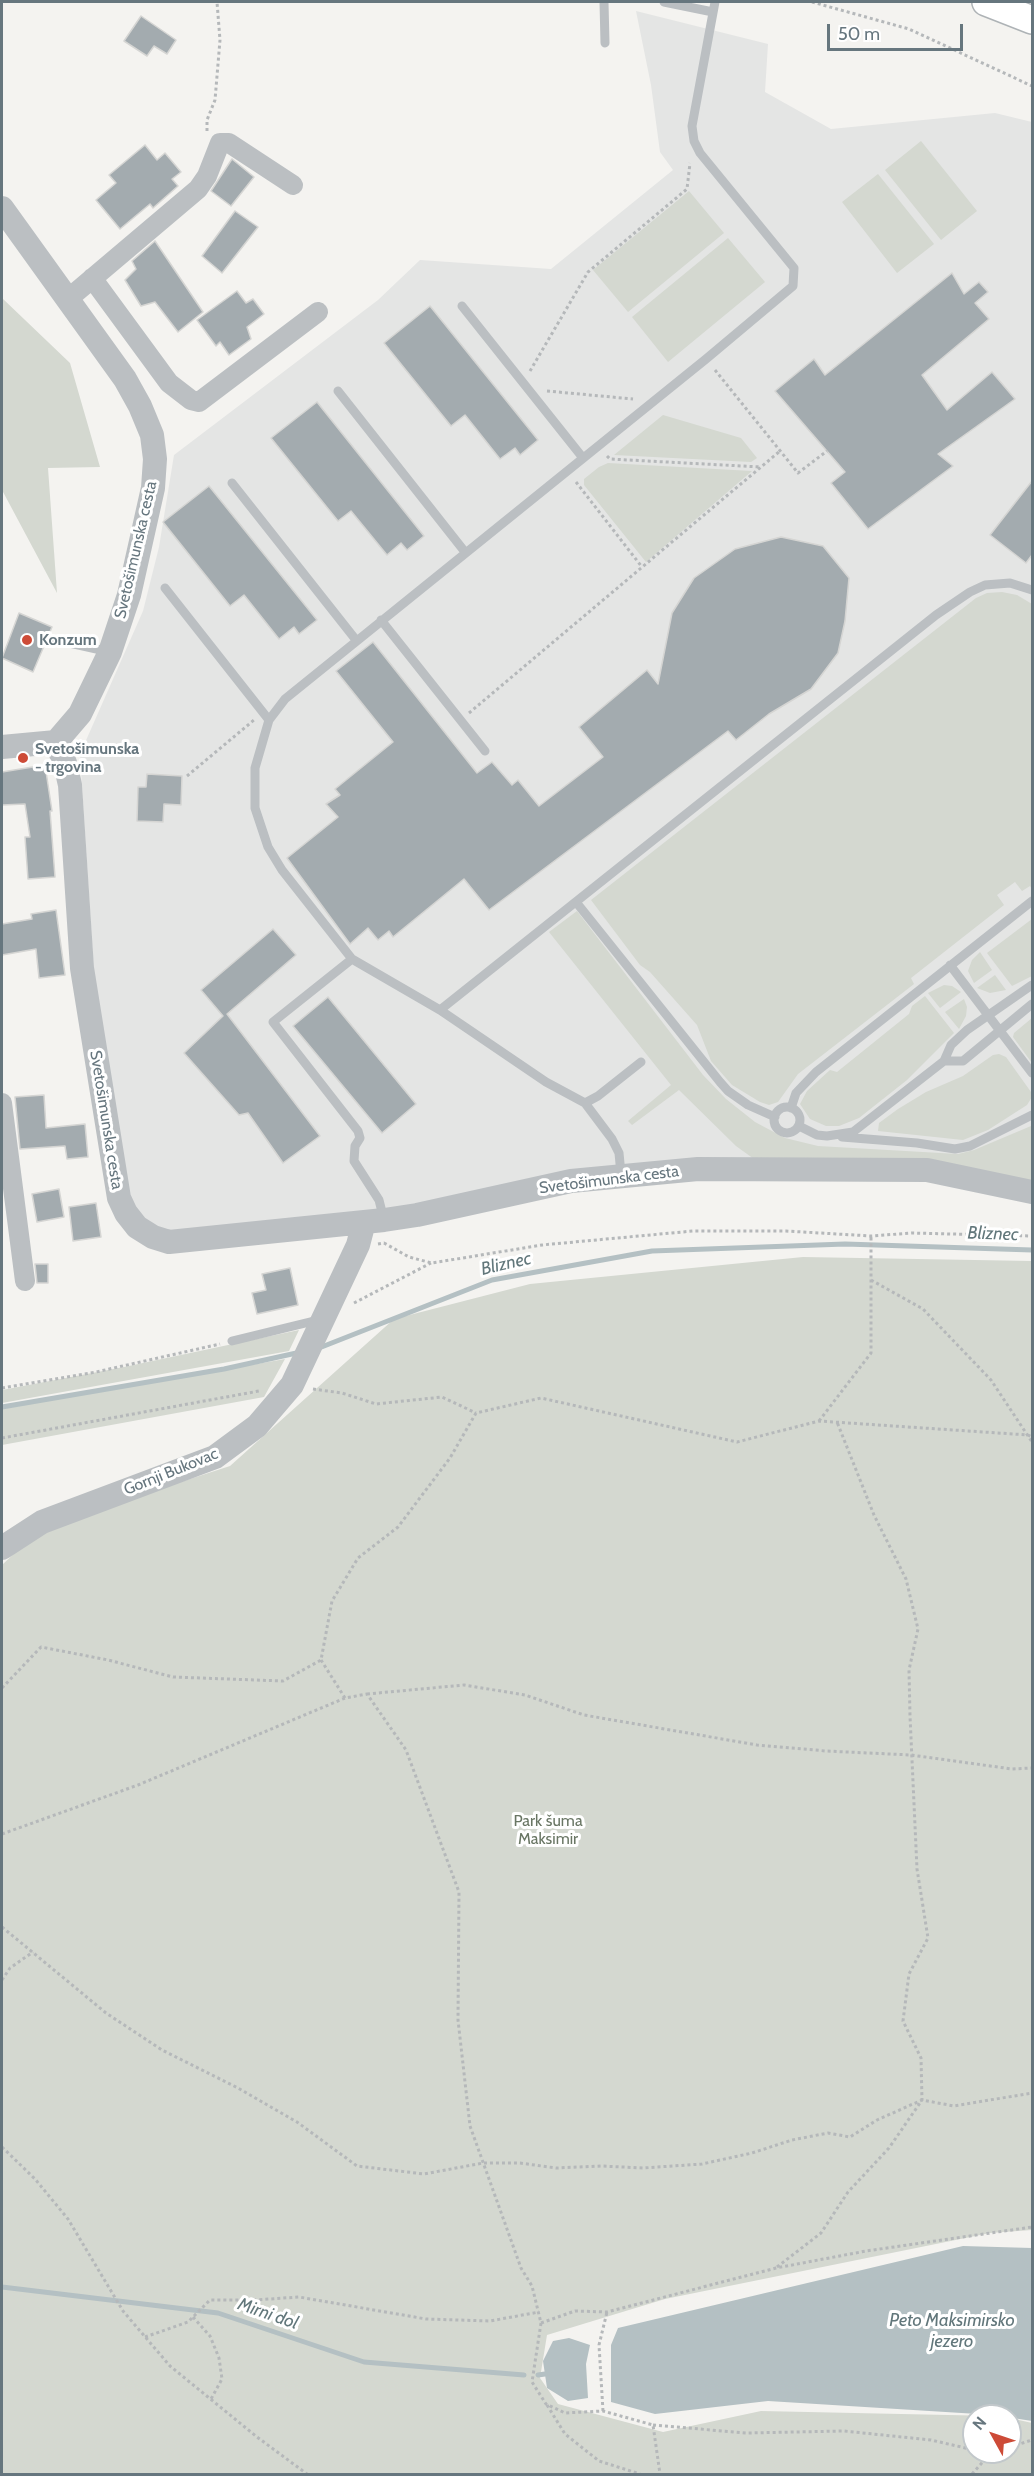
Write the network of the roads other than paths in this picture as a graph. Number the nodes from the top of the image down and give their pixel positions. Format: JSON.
{"nodes":[{"id":1,"x":604,"y":2,"type":"edge"},
{"id":2,"x":664,"y":2,"type":"edge"},
{"id":3,"x":986,"y":2,"type":"edge"},
{"id":4,"x":714,"y":7,"type":"edge"},
{"id":5,"x":1032,"y":20,"type":"edge"},
{"id":6,"x":604,"y":43,"type":"dead end"},
{"id":7,"x":293,"y":185,"type":"dead end"},
{"id":8,"x":2,"y":208,"type":"edge"},
{"id":9,"x":92,"y":278,"type":"junction"},
{"id":10,"x":68,"y":298,"type":"junction"},
{"id":11,"x":462,"y":306,"type":"dead end"},
{"id":12,"x":318,"y":312,"type":"dead end"},
{"id":13,"x":338,"y":391,"type":"dead end"},
{"id":14,"x":583,"y":458,"type":"junction"},
{"id":15,"x":232,"y":483,"type":"dead end"},
{"id":16,"x":465,"y":552,"type":"junction"},
{"id":17,"x":165,"y":588,"type":"dead end"},
{"id":18,"x":1032,"y":590,"type":"edge"},
{"id":19,"x":381,"y":620,"type":"junction"},
{"id":20,"x":56,"y":640,"type":"dead end"},
{"id":21,"x":356,"y":640,"type":"junction"},
{"id":22,"x":110,"y":652,"type":"junction"},
{"id":23,"x":269,"y":720,"type":"junction"},
{"id":24,"x":56,"y":741,"type":"junction"},
{"id":25,"x":2,"y":747,"type":"edge"},
{"id":26,"x":485,"y":751,"type":"dead end"},
{"id":27,"x":1032,"y":901,"type":"edge"},
{"id":28,"x":576,"y":902,"type":"junction"},
{"id":29,"x":352,"y":959,"type":"junction"},
{"id":30,"x":950,"y":965,"type":"junction"},
{"id":31,"x":1032,"y":985,"type":"edge"},
{"id":32,"x":1032,"y":1004,"type":"edge"},
{"id":33,"x":440,"y":1010,"type":"junction"},
{"id":34,"x":988,"y":1015,"type":"junction"},
{"id":35,"x":1000,"y":1030,"type":"junction"},
{"id":36,"x":944,"y":1061,"type":"junction"},
{"id":37,"x":641,"y":1062,"type":"dead end"},
{"id":38,"x":1032,"y":1072,"type":"edge"},
{"id":39,"x":2,"y":1103,"type":"edge"},
{"id":40,"x":585,"y":1103,"type":"junction"},
{"id":41,"x":791,"y":1108,"type":"junction"},
{"id":42,"x":1032,"y":1115,"type":"edge"},
{"id":43,"x":775,"y":1117,"type":"junction"},
{"id":44,"x":799,"y":1126,"type":"junction"},
{"id":45,"x":838,"y":1136,"type":"junction"},
{"id":46,"x":621,"y":1177,"type":"junction"},
{"id":47,"x":1032,"y":1192,"type":"edge"},
{"id":48,"x":369,"y":1229,"type":"junction"},
{"id":49,"x":25,"y":1281,"type":"dead end"},
{"id":50,"x":320,"y":1325,"type":"junction"},
{"id":51,"x":232,"y":1341,"type":"road end"},
{"id":52,"x":2,"y":1548,"type":"edge"}],
"edges":[{"from":1,"to":6,"type":"lane"},
{"from":2,"to":4,"type":"lane"},
{"from":3,"to":5,"type":"main road"},
{"from":4,"to":14,"type":"lane"},
{"from":7,"to":9,"type":"street"},
{"from":8,"to":10,"type":"street","name":"Svetošimunska cesta"},
{"from":9,"to":10,"type":"street"},
{"from":9,"to":12,"type":"street"},
{"from":10,"to":22,"type":"street","name":"Svetošimunska cesta"},
{"from":11,"to":14,"type":"lane"},
{"from":13,"to":16,"type":"lane"},
{"from":14,"to":16,"type":"lane"},
{"from":15,"to":21,"type":"lane"},
{"from":16,"to":19,"type":"lane"},
{"from":17,"to":23,"type":"lane"},
{"from":18,"to":28,"type":"lane"},
{"from":19,"to":21,"type":"lane"},
{"from":19,"to":26,"type":"lane"},
{"from":20,"to":22,"type":"lane"},
{"from":21,"to":23,"type":"lane"},
{"from":22,"to":24,"type":"street","name":"Svetošimunska cesta"},
{"from":23,"to":29,"type":"lane"},
{"from":24,"to":25,"type":"street"},
{"from":24,"to":48,"type":"street","name":"Svetošimunska cesta"},
{"from":27,"to":30,"type":"lane"},
{"from":28,"to":33,"type":"lane"},
{"from":28,"to":43,"type":"lane"},
{"from":29,"to":33,"type":"lane"},
{"from":29,"to":48,"type":"lane"},
{"from":30,"to":34,"type":"lane"},
{"from":30,"to":41,"type":"lane"},
{"from":31,"to":34,"type":"lane"},
{"from":32,"to":35,"type":"lane"},
{"from":33,"to":40,"type":"lane"},
{"from":34,"to":35,"type":"lane"},
{"from":34,"to":36,"type":"lane"},
{"from":35,"to":36,"type":"lane"},
{"from":35,"to":38,"type":"lane"},
{"from":36,"to":45,"type":"lane"},
{"from":37,"to":40,"type":"lane"},
{"from":39,"to":49,"type":"street"},
{"from":40,"to":46,"type":"lane"},
{"from":41,"to":43,"type":"lane"},
{"from":41,"to":44,"type":"lane"},
{"from":42,"to":45,"type":"lane"},
{"from":43,"to":44,"type":"lane"},
{"from":44,"to":45,"type":"lane"},
{"from":46,"to":47,"type":"street","name":"Svetošimunska cesta"},
{"from":46,"to":48,"type":"street","name":"Svetošimunska cesta"},
{"from":48,"to":50,"type":"street","name":"Gornji Bukovac"},
{"from":50,"to":51,"type":"lane"},
{"from":50,"to":52,"type":"street","name":"Gornji Bukovac"}]}
